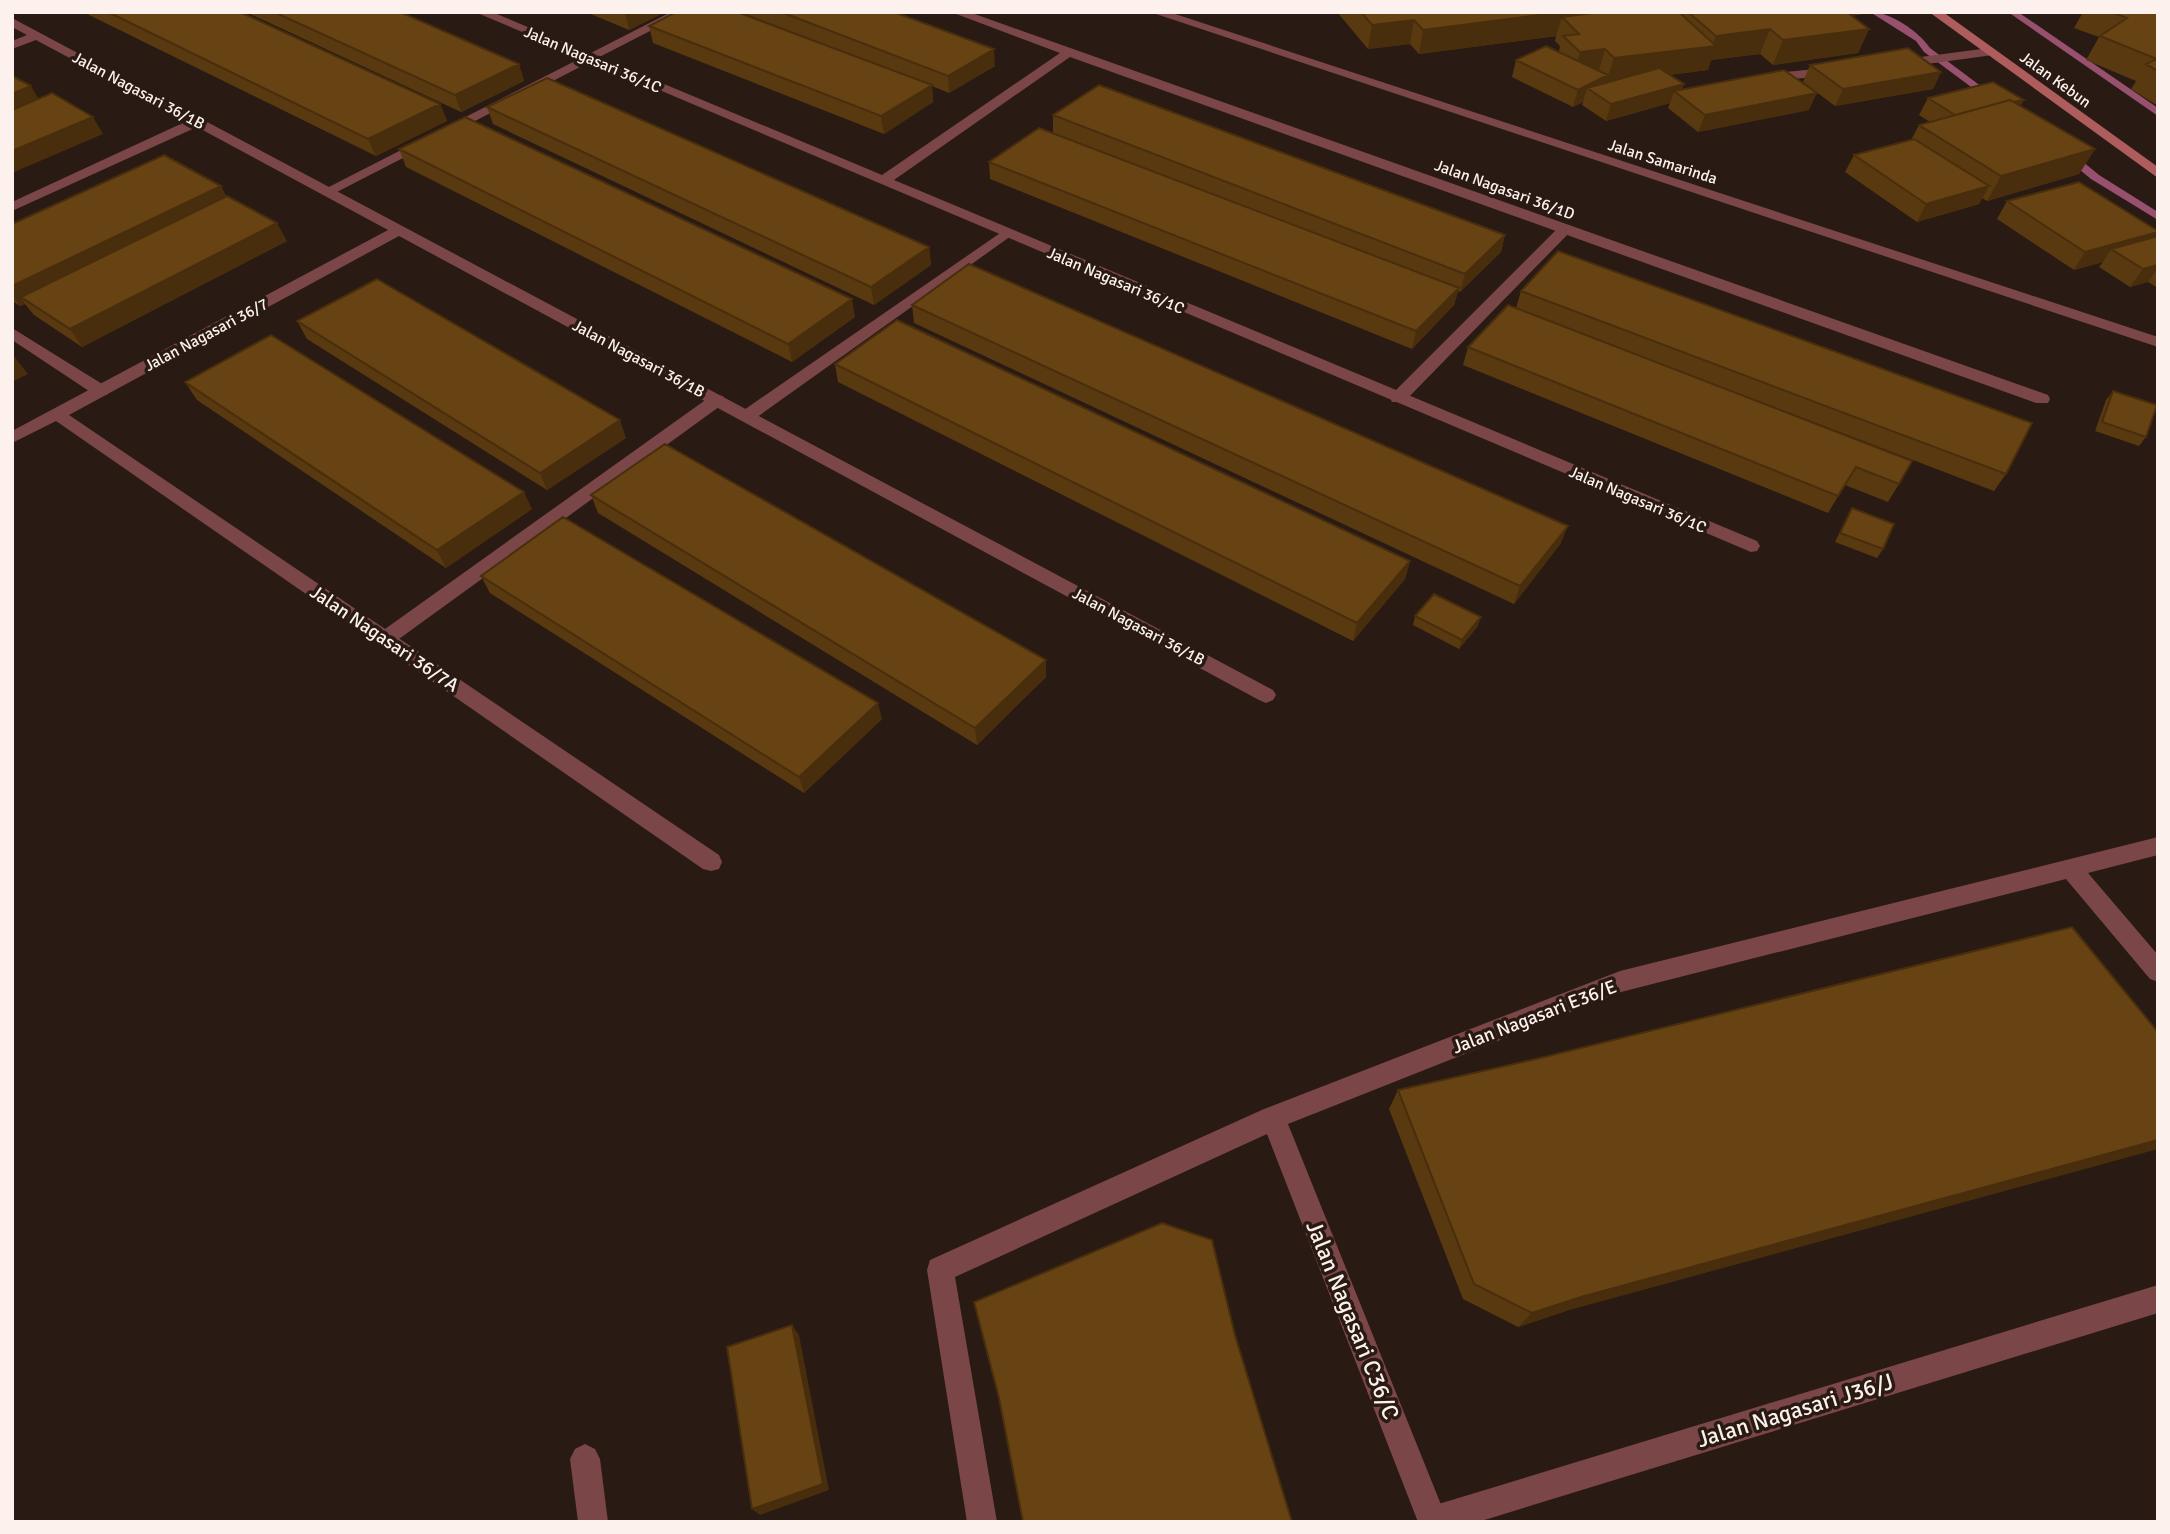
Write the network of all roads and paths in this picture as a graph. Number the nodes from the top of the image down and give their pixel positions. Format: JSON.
{"nodes":[{"id":1,"x":481,"y":12,"type":"edge"},
{"id":2,"x":681,"y":12,"type":"edge"},
{"id":3,"x":957,"y":12,"type":"edge"},
{"id":4,"x":1156,"y":12,"type":"edge"},
{"id":5,"x":1934,"y":12,"type":"edge"},
{"id":6,"x":12,"y":22,"type":"edge"},
{"id":7,"x":38,"y":35,"type":"junction"},
{"id":8,"x":12,"y":45,"type":"edge"},
{"id":9,"x":1069,"y":52,"type":"junction"},
{"id":10,"x":1989,"y":52,"type":"junction"},
{"id":11,"x":591,"y":58,"type":"junction"},
{"id":12,"x":1889,"y":65,"type":"edge"},
{"id":13,"x":1849,"y":70,"type":"edge"},
{"id":14,"x":1747,"y":80,"type":"edge"},
{"id":15,"x":198,"y":121,"type":"junction"},
{"id":16,"x":2158,"y":174,"type":"edge"},
{"id":17,"x":885,"y":180,"type":"junction"},
{"id":18,"x":328,"y":191,"type":"junction"},
{"id":19,"x":12,"y":207,"type":"edge"},
{"id":20,"x":1565,"y":229,"type":"junction"},
{"id":21,"x":400,"y":230,"type":"junction"},
{"id":22,"x":1006,"y":233,"type":"junction"},
{"id":23,"x":12,"y":333,"type":"edge"},
{"id":24,"x":2158,"y":342,"type":"edge"},
{"id":25,"x":101,"y":391,"type":"junction"},
{"id":26,"x":1398,"y":398,"type":"junction"},
{"id":27,"x":2042,"y":399,"type":"dead end"},
{"id":28,"x":717,"y":400,"type":"junction"},
{"id":29,"x":58,"y":415,"type":"junction"},
{"id":30,"x":747,"y":416,"type":"junction"},
{"id":31,"x":12,"y":438,"type":"edge"},
{"id":32,"x":1751,"y":547,"type":"dead end"},
{"id":33,"x":385,"y":639,"type":"junction"},
{"id":34,"x":1266,"y":695,"type":"dead end"},
{"id":35,"x":2158,"y":846,"type":"edge"},
{"id":36,"x":711,"y":862,"type":"dead end"},
{"id":37,"x":2070,"y":867,"type":"junction"},
{"id":38,"x":2158,"y":972,"type":"edge"},
{"id":39,"x":1273,"y":1118,"type":"junction"},
{"id":40,"x":2158,"y":1299,"type":"edge"},
{"id":41,"x":585,"y":1459,"type":"dead end"},
{"id":42,"x":1433,"y":1521,"type":"edge"},
{"id":43,"x":593,"y":1522,"type":"edge"},
{"id":44,"x":982,"y":1522,"type":"edge"}],
"edges":[{"from":1,"to":11,"type":"street","name":"Jalan Nagasari 36/1C"},
{"from":2,"to":11,"type":"street"},
{"from":3,"to":9,"type":"street","name":"Jalan Nagasari 36/1D"},
{"from":4,"to":24,"type":"street","name":"Jalan Samarinda"},
{"from":5,"to":10,"type":"main road","name":"Jalan Kebun"},
{"from":6,"to":7,"type":"street","name":"Jalan Nagasari 36/1B"},
{"from":7,"to":8,"type":"street"},
{"from":7,"to":15,"type":"street","name":"Jalan Nagasari 36/1B"},
{"from":9,"to":17,"type":"street"},
{"from":9,"to":20,"type":"street","name":"Jalan Nagasari 36/1D"},
{"from":10,"to":12,"type":"street"},
{"from":10,"to":16,"type":"main road","name":"Jalan Kebun"},
{"from":11,"to":17,"type":"street","name":"Jalan Nagasari 36/1C"},
{"from":11,"to":18,"type":"street"},
{"from":13,"to":14,"type":"street"},
{"from":15,"to":18,"type":"street","name":"Jalan Nagasari 36/1B"},
{"from":15,"to":19,"type":"street"},
{"from":17,"to":22,"type":"street","name":"Jalan Nagasari 36/1C"},
{"from":18,"to":21,"type":"street","name":"Jalan Nagasari 36/1B"},
{"from":20,"to":26,"type":"street"},
{"from":20,"to":27,"type":"street","name":"Jalan Nagasari 36/1D"},
{"from":21,"to":25,"type":"street","name":"Jalan Nagasari 36/7"},
{"from":21,"to":28,"type":"street","name":"Jalan Nagasari 36/1B"},
{"from":22,"to":26,"type":"street","name":"Jalan Nagasari 36/1C"},
{"from":22,"to":30,"type":"street"},
{"from":23,"to":25,"type":"street"},
{"from":25,"to":29,"type":"street","name":"Jalan Nagasari 36/7"},
{"from":26,"to":32,"type":"street","name":"Jalan Nagasari 36/1C"},
{"from":28,"to":30,"type":"street","name":"Jalan Nagasari 36/1B"},
{"from":28,"to":33,"type":"street"},
{"from":29,"to":31,"type":"street","name":"Jalan Nagasari 36/7"},
{"from":29,"to":33,"type":"street","name":"Jalan Nagasari 36/7A"},
{"from":30,"to":34,"type":"street","name":"Jalan Nagasari 36/1B"},
{"from":33,"to":36,"type":"street","name":"Jalan Nagasari 36/7A"},
{"from":35,"to":37,"type":"street","name":"Jalan Nagasari E36/E"},
{"from":37,"to":38,"type":"street"},
{"from":37,"to":39,"type":"street","name":"Jalan Nagasari E36/E"},
{"from":39,"to":42,"type":"street","name":"Jalan Nagasari C36/C"},
{"from":39,"to":44,"type":"street","name":"Jalan Nagasari E36/E"},
{"from":40,"to":42,"type":"street","name":"Jalan Nagasari J36/J"},
{"from":41,"to":43,"type":"street"}]}
